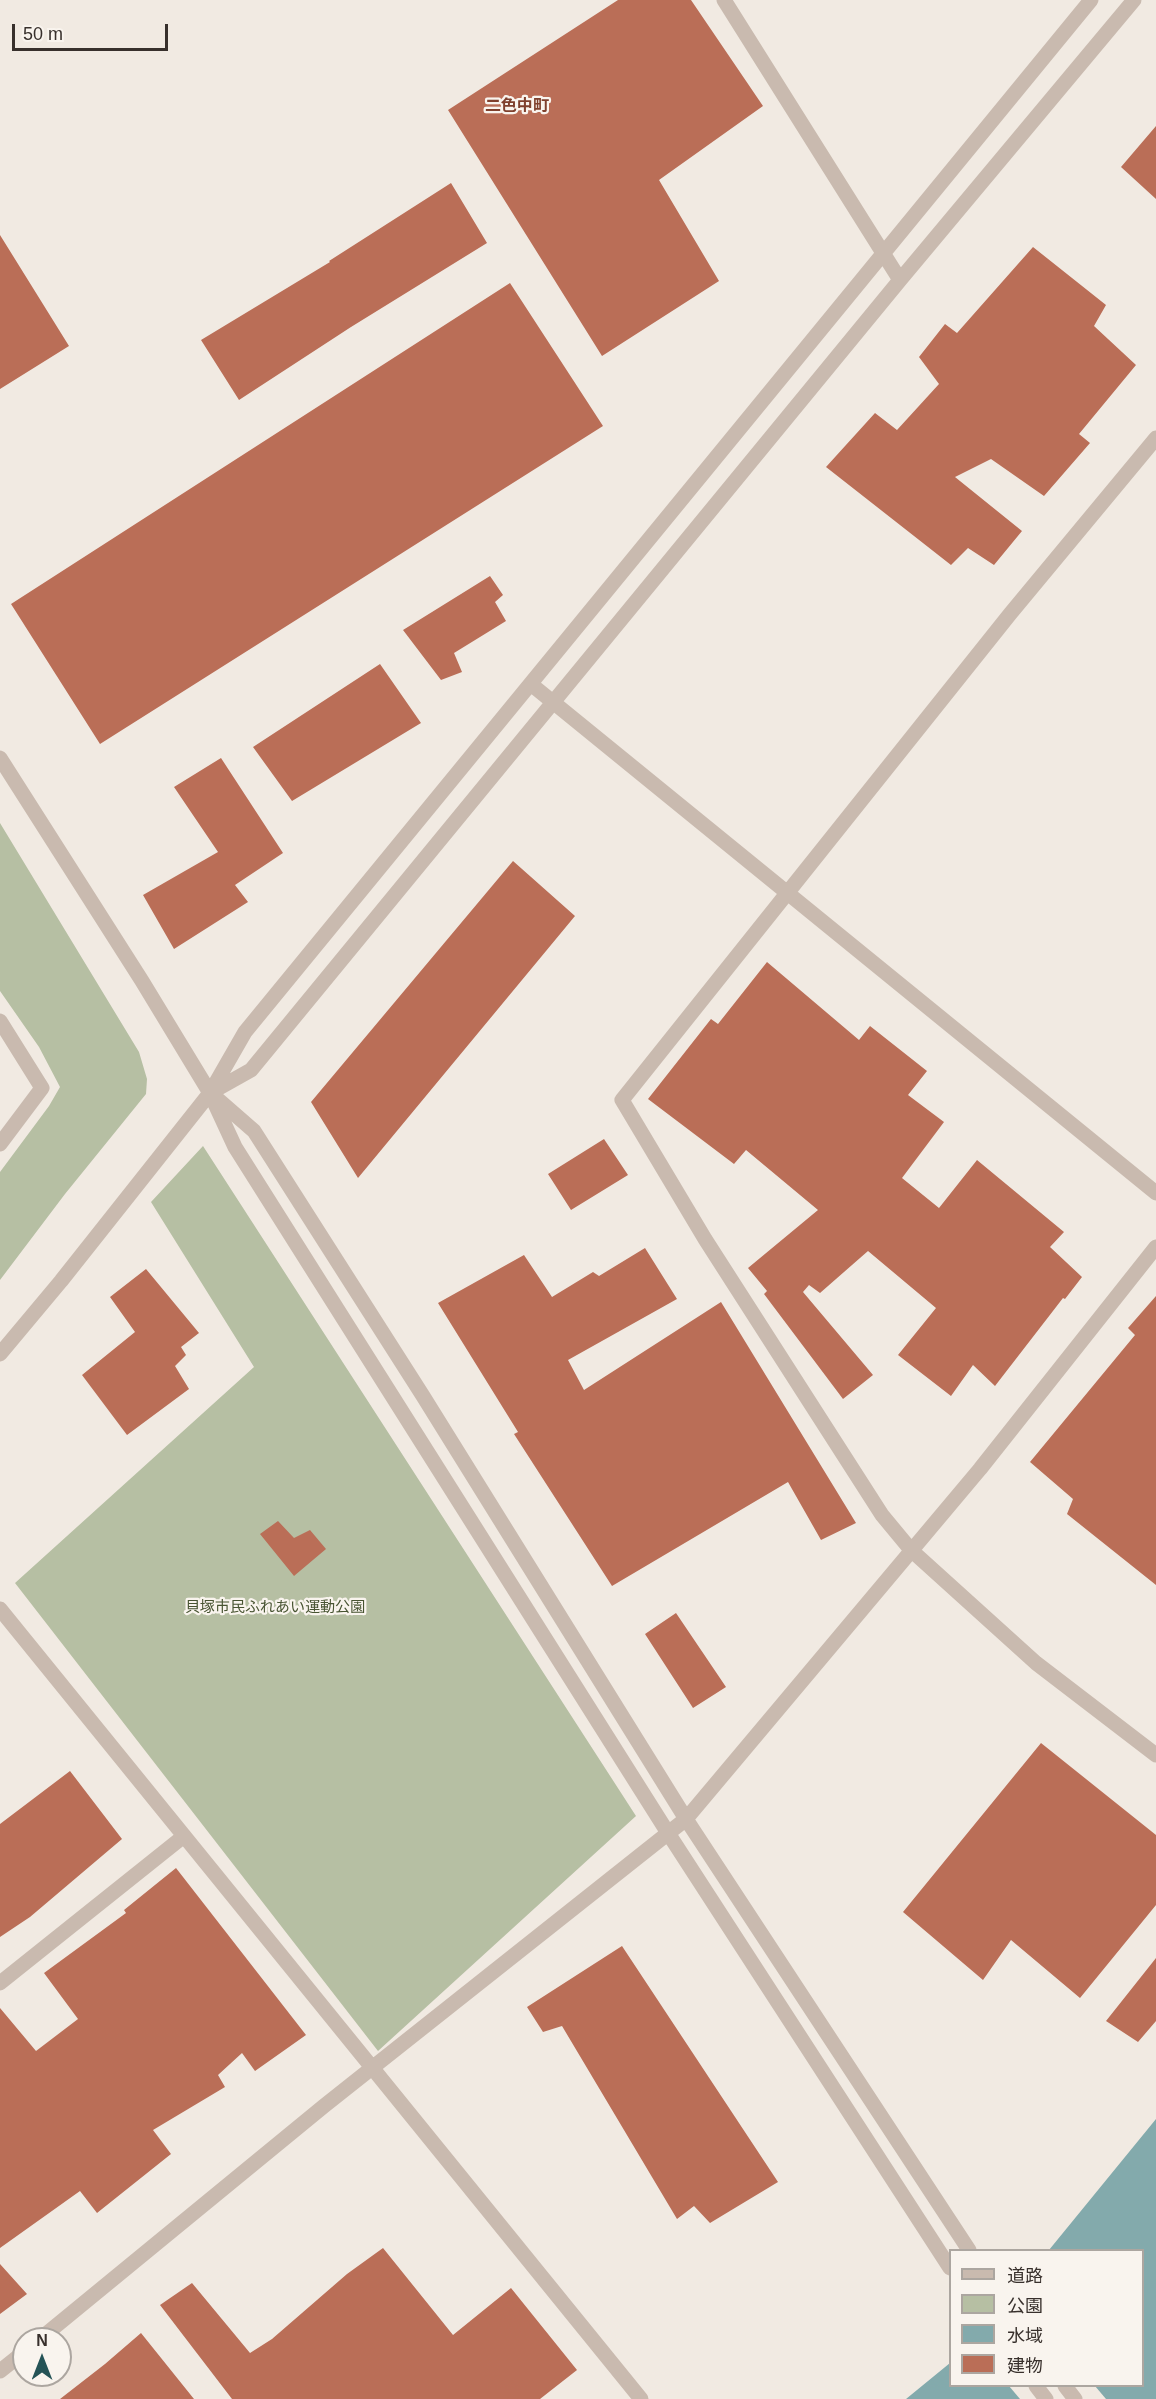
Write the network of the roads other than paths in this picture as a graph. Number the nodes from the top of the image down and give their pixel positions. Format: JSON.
{"nodes":[{"id":1,"x":724,"y":0,"type":"edge"},
{"id":2,"x":1092,"y":0,"type":"edge"},
{"id":3,"x":1134,"y":0,"type":"edge"},
{"id":4,"x":884,"y":253,"type":"junction"},
{"id":5,"x":900,"y":280,"type":"junction"},
{"id":6,"x":1156,"y":438,"type":"edge"},
{"id":7,"x":532,"y":685,"type":"junction"},
{"id":8,"x":555,"y":703,"type":"junction"},
{"id":9,"x":0,"y":758,"type":"edge"},
{"id":10,"x":787,"y":892,"type":"junction"},
{"id":11,"x":0,"y":1021,"type":"edge"},
{"id":12,"x":210,"y":1093,"type":"junction"},
{"id":13,"x":0,"y":1144,"type":"edge"},
{"id":14,"x":1156,"y":1194,"type":"edge"},
{"id":15,"x":1156,"y":1247,"type":"edge"},
{"id":16,"x":0,"y":1354,"type":"edge"},
{"id":17,"x":910,"y":1550,"type":"junction"},
{"id":18,"x":0,"y":1609,"type":"edge"},
{"id":19,"x":1156,"y":1755,"type":"edge"},
{"id":20,"x":686,"y":1819,"type":"junction"},
{"id":21,"x":668,"y":1833,"type":"junction"},
{"id":22,"x":184,"y":1836,"type":"junction"},
{"id":23,"x":0,"y":1983,"type":"edge"},
{"id":24,"x":373,"y":2067,"type":"junction"},
{"id":25,"x":968,"y":2249,"type":"edge"},
{"id":26,"x":949,"y":2265,"type":"edge"},
{"id":27,"x":55,"y":2327,"type":"edge"},
{"id":28,"x":12,"y":2362,"type":"edge"},
{"id":29,"x":0,"y":2371,"type":"edge"},
{"id":30,"x":641,"y":2399,"type":"edge"}],
"edges":[{"from":1,"to":4,"type":"street"},
{"from":2,"to":4,"type":"street"},
{"from":3,"to":5,"type":"street"},
{"from":4,"to":5,"type":"street"},
{"from":4,"to":7,"type":"street"},
{"from":5,"to":8,"type":"street"},
{"from":6,"to":10,"type":"street"},
{"from":7,"to":8,"type":"street"},
{"from":7,"to":12,"type":"street"},
{"from":8,"to":10,"type":"street"},
{"from":8,"to":12,"type":"street"},
{"from":9,"to":12,"type":"street"},
{"from":10,"to":14,"type":"street"},
{"from":10,"to":17,"type":"street"},
{"from":11,"to":13,"type":"street"},
{"from":12,"to":16,"type":"street"},
{"from":12,"to":20,"type":"street"},
{"from":12,"to":21,"type":"street"},
{"from":15,"to":17,"type":"street"},
{"from":17,"to":19,"type":"street"},
{"from":17,"to":20,"type":"street"},
{"from":18,"to":22,"type":"street"},
{"from":20,"to":21,"type":"street"},
{"from":20,"to":25,"type":"street"},
{"from":21,"to":24,"type":"street"},
{"from":21,"to":26,"type":"street"},
{"from":22,"to":23,"type":"street"},
{"from":22,"to":24,"type":"street"},
{"from":24,"to":27,"type":"street"},
{"from":24,"to":30,"type":"street"},
{"from":28,"to":29,"type":"street"}]}
